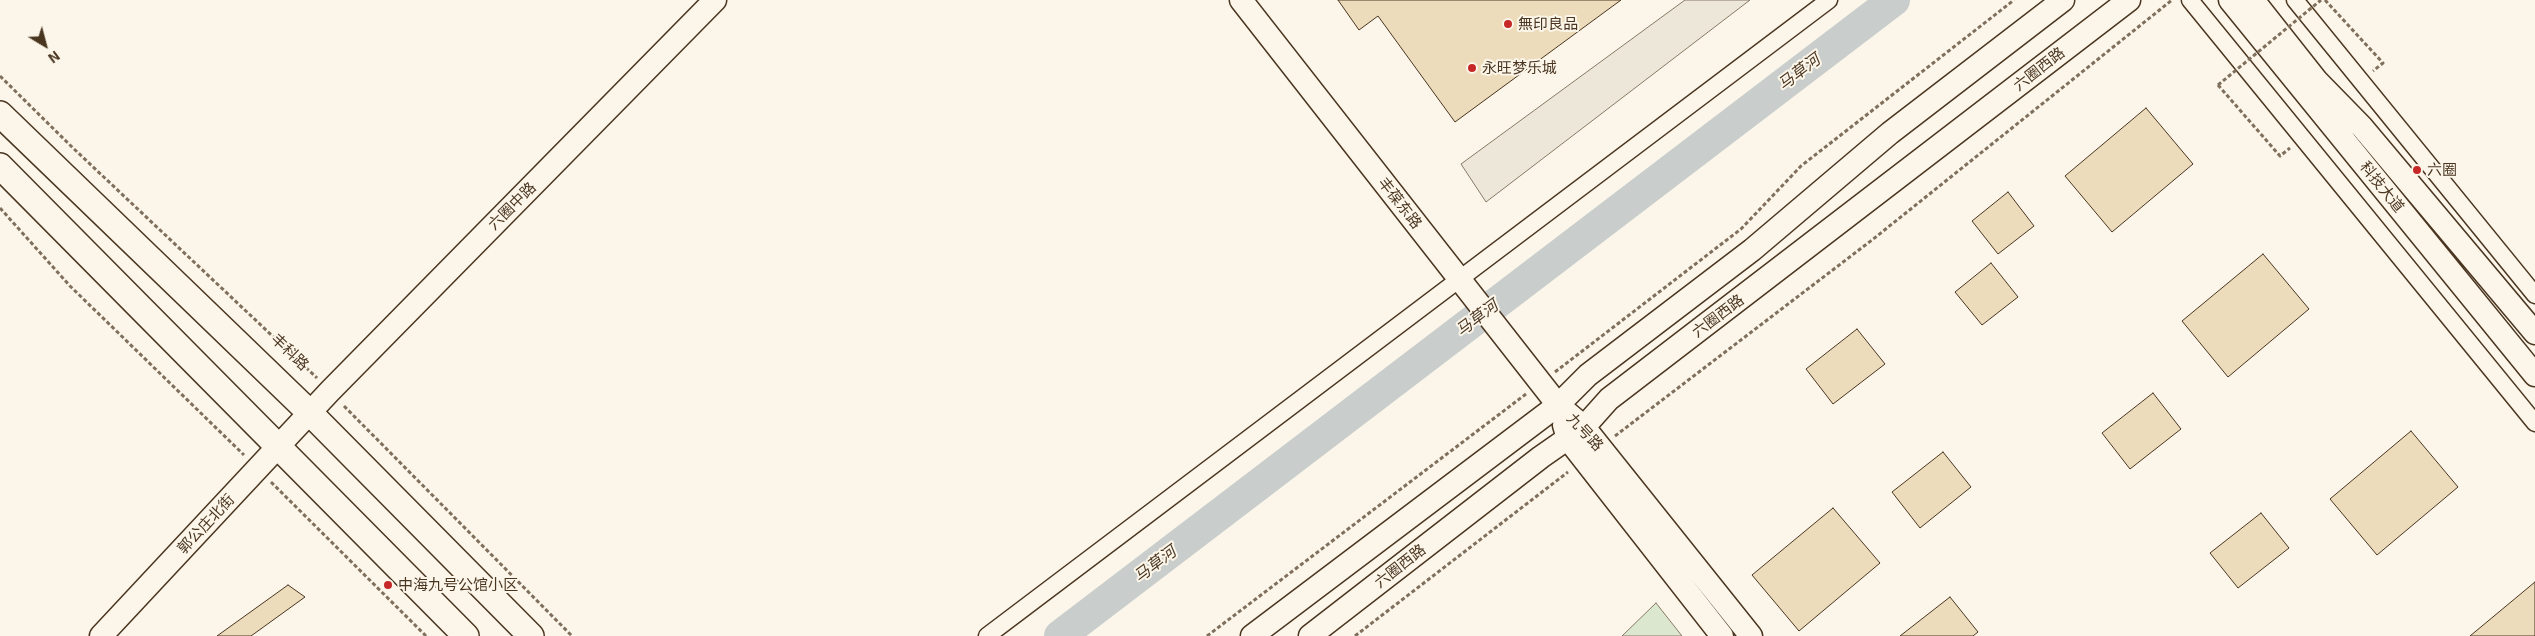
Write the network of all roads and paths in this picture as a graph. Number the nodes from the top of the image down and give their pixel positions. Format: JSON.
{"nodes":[{"id":1,"x":716,"y":0,"type":"edge"},
{"id":2,"x":1241,"y":0,"type":"edge"},
{"id":3,"x":1829,"y":0,"type":"edge"},
{"id":4,"x":2014,"y":0,"type":"edge"},
{"id":5,"x":2063,"y":0,"type":"edge"},
{"id":6,"x":2129,"y":0,"type":"edge"},
{"id":7,"x":2172,"y":0,"type":"edge"},
{"id":8,"x":2190,"y":0,"type":"edge"},
{"id":9,"x":2230,"y":0,"type":"edge"},
{"id":10,"x":2253,"y":0,"type":"edge"},
{"id":11,"x":2295,"y":0,"type":"edge"},
{"id":12,"x":2321,"y":0,"type":"edge"},
{"id":13,"x":2325,"y":0,"type":"edge"},
{"id":14,"x":2383,"y":63,"type":"dead end"},
{"id":15,"x":0,"y":76,"type":"edge"},
{"id":16,"x":0,"y":114,"type":"edge"},
{"id":17,"x":2280,"y":156,"type":"dead end"},
{"id":18,"x":0,"y":166,"type":"edge"},
{"id":19,"x":0,"y":208,"type":"edge"},
{"id":20,"x":1463,"y":283,"type":"junction"},
{"id":21,"x":2535,"y":295,"type":"edge"},
{"id":22,"x":2535,"y":333,"type":"edge"},
{"id":23,"x":2535,"y":375,"type":"edge"},
{"id":24,"x":1541,"y":383,"type":"junction"},
{"id":25,"x":330,"y":392,"type":"junction"},
{"id":26,"x":1558,"y":405,"type":"junction"},
{"id":27,"x":310,"y":413,"type":"junction"},
{"id":28,"x":2535,"y":423,"type":"edge"},
{"id":29,"x":1576,"y":433,"type":"junction"},
{"id":30,"x":278,"y":446,"type":"junction"},
{"id":31,"x":1592,"y":453,"type":"junction"},
{"id":32,"x":257,"y":469,"type":"junction"},
{"id":33,"x":101,"y":636,"type":"edge"},
{"id":34,"x":426,"y":636,"type":"edge"},
{"id":35,"x":466,"y":636,"type":"edge"},
{"id":36,"x":531,"y":636,"type":"edge"},
{"id":37,"x":572,"y":636,"type":"edge"},
{"id":38,"x":987,"y":636,"type":"edge"},
{"id":39,"x":1207,"y":636,"type":"edge"},
{"id":40,"x":1252,"y":636,"type":"edge"},
{"id":41,"x":1310,"y":636,"type":"edge"},
{"id":42,"x":1355,"y":636,"type":"edge"},
{"id":43,"x":1722,"y":636,"type":"edge"},
{"id":44,"x":1750,"y":636,"type":"edge"}],
"edges":[{"from":1,"to":25,"type":"main road","name":"六圈中路"},
{"from":2,"to":20,"type":"main road","name":"丰葆东路"},
{"from":3,"to":20,"type":"street"},
{"from":4,"to":24,"type":"path"},
{"from":5,"to":26,"type":"main road"},
{"from":6,"to":29,"type":"main road","name":"六圈西路"},
{"from":7,"to":31,"type":"path","name":"六圈西路"},
{"from":8,"to":28,"type":"street"},
{"from":9,"to":23,"type":"main road","name":"科技大道"},
{"from":10,"to":22,"type":"main road","name":"科技大道"},
{"from":11,"to":21,"type":"street"},
{"from":12,"to":17,"type":"path","bridge":true},
{"from":13,"to":14,"type":"path"},
{"from":15,"to":25,"type":"path","name":"丰科路"},
{"from":16,"to":27,"type":"main road","name":"丰科路"},
{"from":18,"to":30,"type":"main road"},
{"from":19,"to":32,"type":"path"},
{"from":20,"to":24,"type":"main road","name":"丰葆东路"},
{"from":20,"to":38,"type":"street"},
{"from":24,"to":26,"type":"main road","name":"丰葆东路"},
{"from":24,"to":39,"type":"path"},
{"from":25,"to":27,"type":"main road","name":"六圈中路"},
{"from":25,"to":37,"type":"path","name":"丰科路"},
{"from":26,"to":29,"type":"main road","name":"九号路"},
{"from":26,"to":40,"type":"main road"},
{"from":27,"to":30,"type":"main road","name":"郭公庄北街"},
{"from":27,"to":36,"type":"main road","name":"丰科路"},
{"from":29,"to":31,"type":"main road","name":"九号路"},
{"from":29,"to":41,"type":"main road","name":"六圈西路"},
{"from":30,"to":32,"type":"main road","name":"郭公庄北街"},
{"from":30,"to":35,"type":"main road"},
{"from":31,"to":42,"type":"path","name":"六圈西路"},
{"from":31,"to":43,"type":"main road","name":"九号路"},
{"from":31,"to":44,"type":"main road","name":"九号路"},
{"from":32,"to":33,"type":"main road","name":"郭公庄北街"},
{"from":32,"to":34,"type":"path"}]}
